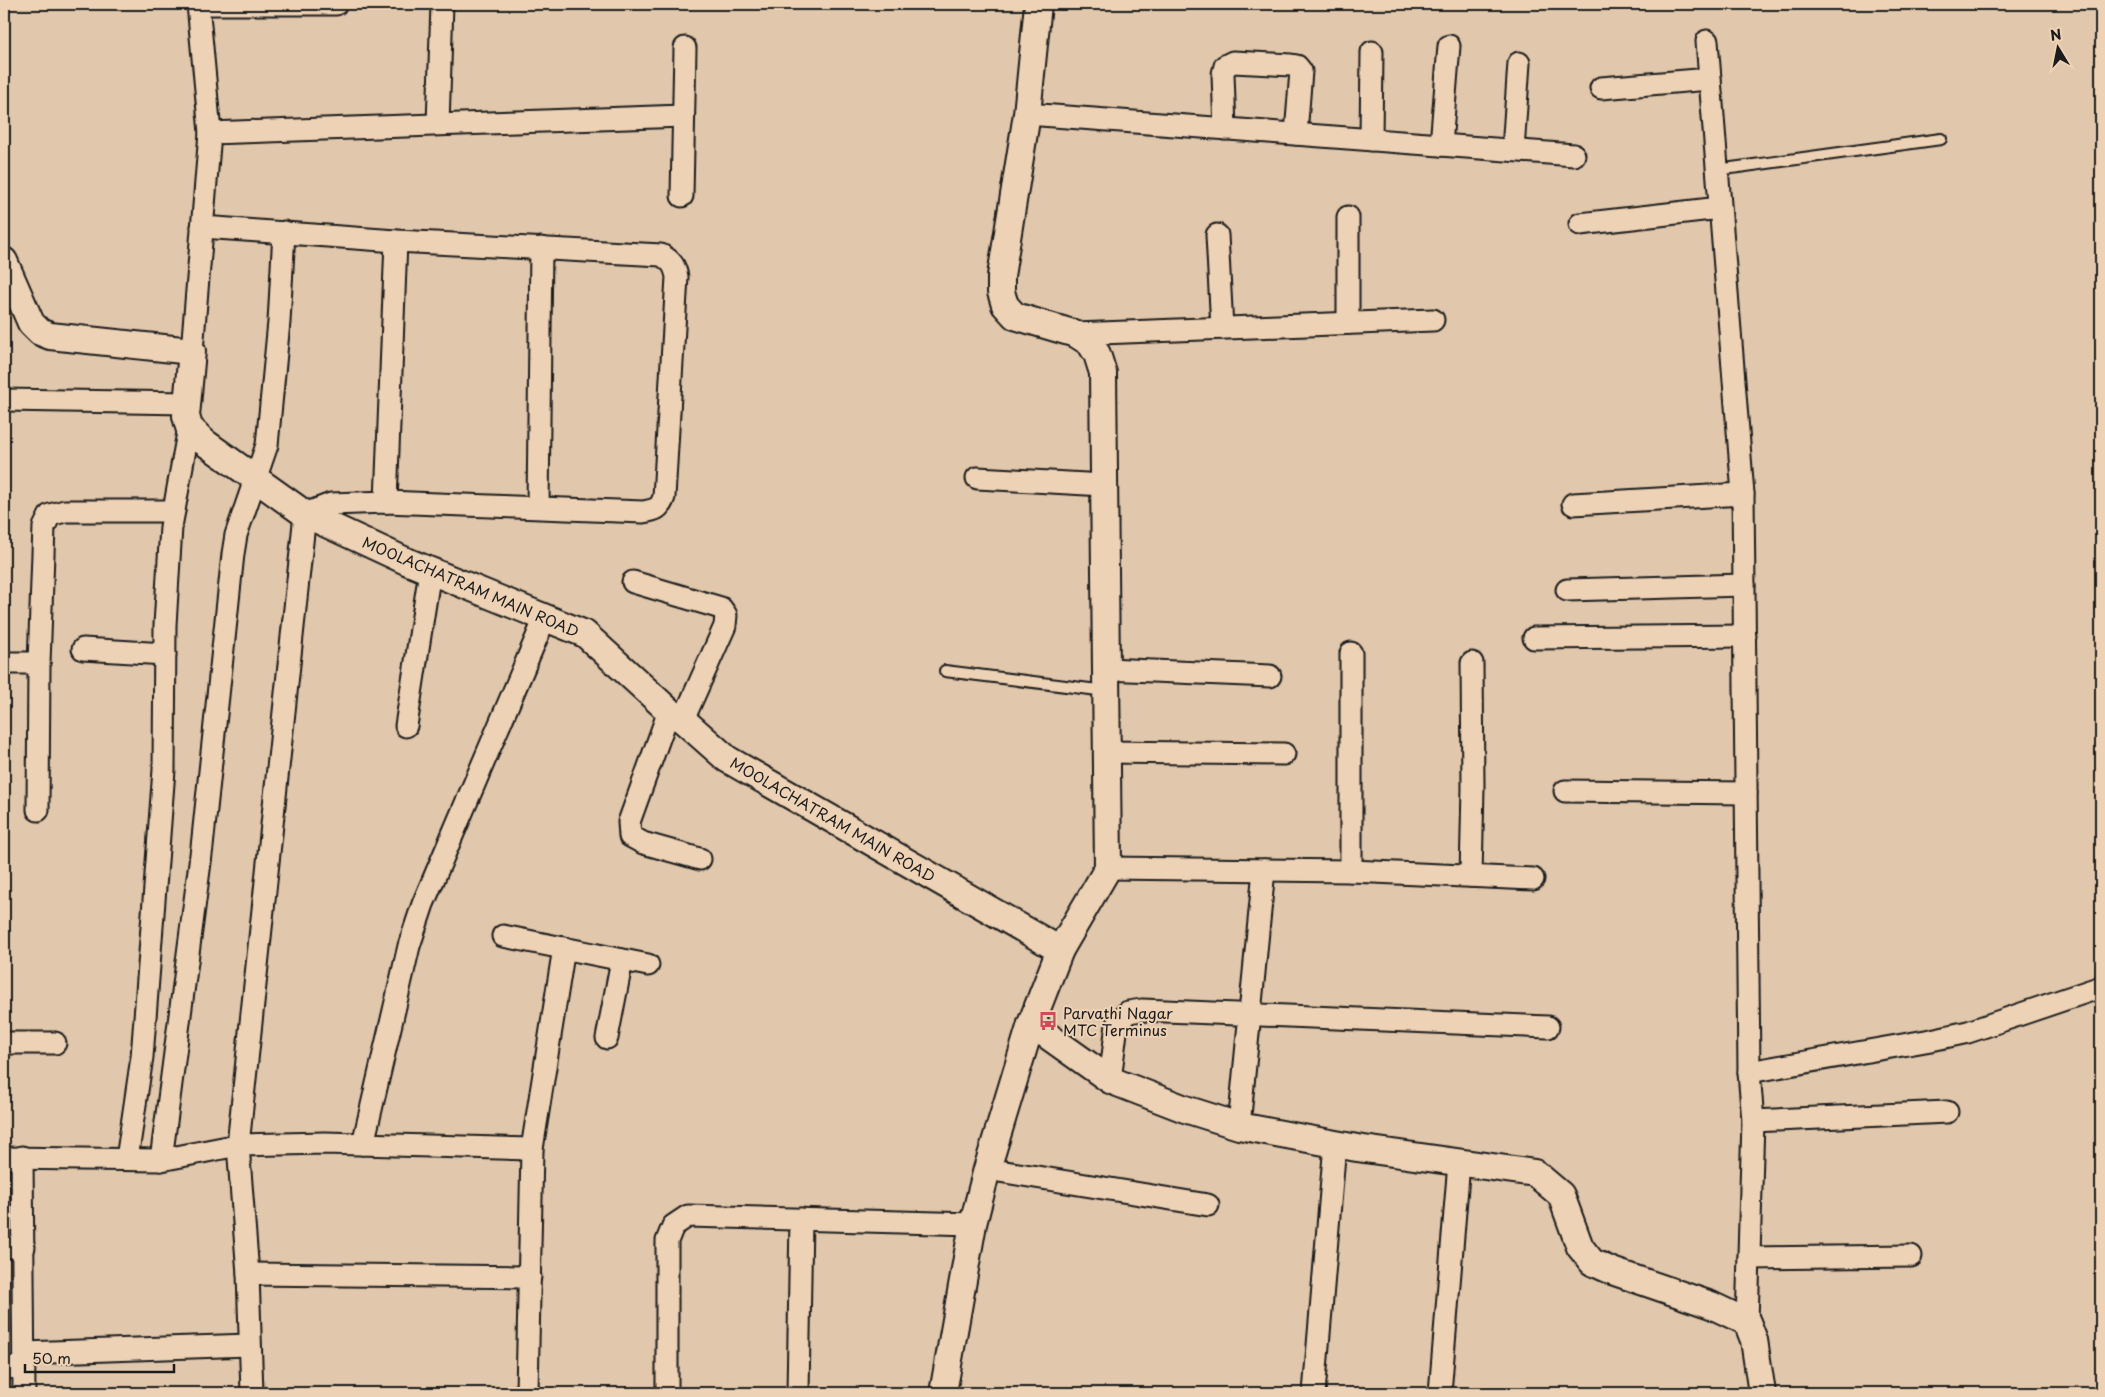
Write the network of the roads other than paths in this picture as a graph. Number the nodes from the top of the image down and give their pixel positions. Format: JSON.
{"nodes":[{"id":1,"x":198,"y":4,"type":"edge"},
{"id":2,"x":322,"y":4,"type":"edge"},
{"id":3,"x":336,"y":4,"type":"edge"},
{"id":4,"x":442,"y":4,"type":"edge"},
{"id":5,"x":1038,"y":4,"type":"edge"},
{"id":6,"x":1707,"y":41,"type":"dead end"},
{"id":7,"x":1449,"y":46,"type":"dead end"},
{"id":8,"x":685,"y":48,"type":"dead end"},
{"id":9,"x":1372,"y":52,"type":"dead end"},
{"id":10,"x":1519,"y":63,"type":"dead end"},
{"id":11,"x":1710,"y":80,"type":"junction"},
{"id":12,"x":1601,"y":88,"type":"dead end"},
{"id":13,"x":1027,"y":114,"type":"junction"},
{"id":14,"x":683,"y":116,"type":"junction"},
{"id":15,"x":438,"y":124,"type":"junction"},
{"id":16,"x":1224,"y":129,"type":"junction"},
{"id":17,"x":210,"y":133,"type":"junction"},
{"id":18,"x":1296,"y":134,"type":"junction"},
{"id":19,"x":1941,"y":139,"type":"dead end"},
{"id":20,"x":1371,"y":140,"type":"junction"},
{"id":21,"x":1441,"y":145,"type":"junction"},
{"id":22,"x":1513,"y":150,"type":"junction"},
{"id":23,"x":1574,"y":155,"type":"dead end"},
{"id":24,"x":1717,"y":170,"type":"junction"},
{"id":25,"x":682,"y":196,"type":"dead end"},
{"id":26,"x":1720,"y":208,"type":"junction"},
{"id":27,"x":1348,"y":217,"type":"dead end"},
{"id":28,"x":1580,"y":224,"type":"dead end"},
{"id":29,"x":202,"y":227,"type":"junction"},
{"id":30,"x":284,"y":232,"type":"junction"},
{"id":31,"x":1217,"y":235,"type":"dead end"},
{"id":32,"x":396,"y":240,"type":"junction"},
{"id":33,"x":541,"y":248,"type":"junction"},
{"id":34,"x":4,"y":261,"type":"edge"},
{"id":35,"x":9,"y":285,"type":"edge"},
{"id":36,"x":1432,"y":320,"type":"dead end"},
{"id":37,"x":1348,"y":323,"type":"junction"},
{"id":38,"x":1222,"y":328,"type":"junction"},
{"id":39,"x":1076,"y":334,"type":"junction"},
{"id":40,"x":192,"y":351,"type":"junction"},
{"id":41,"x":4,"y":400,"type":"edge"},
{"id":42,"x":188,"y":415,"type":"junction"},
{"id":43,"x":255,"y":478,"type":"junction"},
{"id":44,"x":977,"y":478,"type":"dead end"},
{"id":45,"x":1104,"y":485,"type":"junction"},
{"id":46,"x":1743,"y":494,"type":"junction"},
{"id":47,"x":386,"y":502,"type":"junction"},
{"id":48,"x":1573,"y":504,"type":"dead end"},
{"id":49,"x":538,"y":507,"type":"junction"},
{"id":50,"x":174,"y":511,"type":"junction"},
{"id":51,"x":305,"y":514,"type":"junction"},
{"id":52,"x":430,"y":571,"type":"junction"},
{"id":53,"x":633,"y":582,"type":"dead end"},
{"id":54,"x":1744,"y":585,"type":"junction"},
{"id":55,"x":1567,"y":590,"type":"dead end"},
{"id":56,"x":545,"y":618,"type":"junction"},
{"id":57,"x":1745,"y":636,"type":"junction"},
{"id":58,"x":1534,"y":638,"type":"dead end"},
{"id":59,"x":84,"y":649,"type":"dead end"},
{"id":60,"x":1351,"y":653,"type":"dead end"},
{"id":61,"x":165,"y":654,"type":"junction"},
{"id":62,"x":4,"y":663,"type":"edge"},
{"id":63,"x":39,"y":663,"type":"junction"},
{"id":64,"x":1472,"y":663,"type":"dead end"},
{"id":65,"x":945,"y":671,"type":"dead end"},
{"id":66,"x":1270,"y":676,"type":"dead end"},
{"id":67,"x":1106,"y":680,"type":"junction"},
{"id":68,"x":676,"y":715,"type":"junction"},
{"id":69,"x":406,"y":726,"type":"dead end"},
{"id":70,"x":1106,"y":752,"type":"junction"},
{"id":71,"x":1284,"y":754,"type":"dead end"},
{"id":72,"x":1566,"y":791,"type":"dead end"},
{"id":73,"x":1746,"y":793,"type":"junction"},
{"id":74,"x":38,"y":810,"type":"dead end"},
{"id":75,"x":700,"y":859,"type":"dead end"},
{"id":76,"x":1108,"y":868,"type":"junction"},
{"id":77,"x":1264,"y":870,"type":"junction"},
{"id":78,"x":1351,"y":871,"type":"junction"},
{"id":79,"x":1471,"y":876,"type":"junction"},
{"id":80,"x":1533,"y":879,"type":"dead end"},
{"id":81,"x":503,"y":936,"type":"dead end"},
{"id":82,"x":564,"y":948,"type":"junction"},
{"id":83,"x":1060,"y":950,"type":"junction"},
{"id":84,"x":622,"y":960,"type":"junction"},
{"id":85,"x":648,"y":965,"type":"dead end"},
{"id":86,"x":2101,"y":987,"type":"edge"},
{"id":87,"x":1250,"y":1014,"type":"junction"},
{"id":88,"x":1031,"y":1024,"type":"junction"},
{"id":89,"x":1548,"y":1027,"type":"dead end"},
{"id":90,"x":607,"y":1038,"type":"dead end"},
{"id":91,"x":4,"y":1043,"type":"edge"},
{"id":92,"x":55,"y":1043,"type":"dead end"},
{"id":93,"x":1749,"y":1072,"type":"junction"},
{"id":94,"x":1110,"y":1080,"type":"junction"},
{"id":95,"x":1947,"y":1112,"type":"dead end"},
{"id":96,"x":1753,"y":1122,"type":"junction"},
{"id":97,"x":1239,"y":1126,"type":"junction"},
{"id":98,"x":363,"y":1144,"type":"junction"},
{"id":99,"x":1335,"y":1144,"type":"junction"},
{"id":100,"x":238,"y":1145,"type":"junction"},
{"id":101,"x":532,"y":1149,"type":"junction"},
{"id":102,"x":13,"y":1157,"type":"edge"},
{"id":103,"x":127,"y":1159,"type":"junction"},
{"id":104,"x":161,"y":1160,"type":"junction"},
{"id":105,"x":1459,"y":1163,"type":"junction"},
{"id":106,"x":987,"y":1169,"type":"junction"},
{"id":107,"x":1208,"y":1204,"type":"dead end"},
{"id":108,"x":801,"y":1219,"type":"junction"},
{"id":109,"x":973,"y":1224,"type":"junction"},
{"id":110,"x":14,"y":1247,"type":"edge"},
{"id":111,"x":1911,"y":1256,"type":"dead end"},
{"id":112,"x":1749,"y":1258,"type":"junction"},
{"id":113,"x":248,"y":1274,"type":"junction"},
{"id":114,"x":530,"y":1277,"type":"junction"},
{"id":115,"x":1747,"y":1322,"type":"junction"},
{"id":116,"x":249,"y":1345,"type":"junction"},
{"id":117,"x":17,"y":1363,"type":"edge"},
{"id":118,"x":24,"y":1393,"type":"edge"},
{"id":119,"x":252,"y":1393,"type":"edge"},
{"id":120,"x":527,"y":1393,"type":"edge"},
{"id":121,"x":667,"y":1393,"type":"edge"},
{"id":122,"x":798,"y":1393,"type":"edge"},
{"id":123,"x":943,"y":1393,"type":"edge"},
{"id":124,"x":1314,"y":1393,"type":"edge"},
{"id":125,"x":1440,"y":1393,"type":"edge"},
{"id":126,"x":1762,"y":1393,"type":"edge"}],
"edges":[{"from":1,"to":2,"type":"street"},
{"from":1,"to":17,"type":"street"},
{"from":2,"to":3,"type":"street"},
{"from":4,"to":15,"type":"street"},
{"from":5,"to":13,"type":"street"},
{"from":6,"to":11,"type":"street"},
{"from":7,"to":21,"type":"street"},
{"from":8,"to":14,"type":"street"},
{"from":9,"to":20,"type":"street"},
{"from":10,"to":22,"type":"street"},
{"from":11,"to":12,"type":"street"},
{"from":11,"to":24,"type":"street"},
{"from":13,"to":16,"type":"street"},
{"from":13,"to":39,"type":"street"},
{"from":14,"to":15,"type":"street"},
{"from":14,"to":25,"type":"street"},
{"from":15,"to":17,"type":"street"},
{"from":16,"to":18,"type":"street"},
{"from":16,"to":18,"type":"street"},
{"from":17,"to":29,"type":"street"},
{"from":18,"to":20,"type":"street"},
{"from":19,"to":24,"type":"lane"},
{"from":20,"to":21,"type":"street"},
{"from":21,"to":22,"type":"street"},
{"from":22,"to":23,"type":"street"},
{"from":24,"to":26,"type":"street"},
{"from":26,"to":28,"type":"street"},
{"from":26,"to":46,"type":"street"},
{"from":27,"to":37,"type":"street"},
{"from":29,"to":30,"type":"street"},
{"from":29,"to":40,"type":"street"},
{"from":30,"to":32,"type":"street"},
{"from":30,"to":43,"type":"street"},
{"from":31,"to":38,"type":"street"},
{"from":32,"to":33,"type":"street"},
{"from":32,"to":47,"type":"street"},
{"from":33,"to":49,"type":"street"},
{"from":33,"to":49,"type":"street"},
{"from":34,"to":35,"type":"street"},
{"from":35,"to":40,"type":"street"},
{"from":36,"to":37,"type":"street"},
{"from":37,"to":38,"type":"street"},
{"from":38,"to":39,"type":"street"},
{"from":39,"to":45,"type":"street"},
{"from":40,"to":42,"type":"street"},
{"from":41,"to":42,"type":"street"},
{"from":42,"to":43,"type":"street","name":"MOOLACHATRAM MAIN ROAD"},
{"from":42,"to":50,"type":"street"},
{"from":43,"to":51,"type":"street","name":"MOOLACHATRAM MAIN ROAD"},
{"from":43,"to":104,"type":"street"},
{"from":44,"to":45,"type":"street"},
{"from":45,"to":67,"type":"street"},
{"from":46,"to":48,"type":"street"},
{"from":46,"to":54,"type":"street"},
{"from":47,"to":49,"type":"street"},
{"from":47,"to":51,"type":"street"},
{"from":50,"to":61,"type":"street"},
{"from":50,"to":63,"type":"street"},
{"from":51,"to":52,"type":"street","name":"MOOLACHATRAM MAIN ROAD"},
{"from":51,"to":100,"type":"street"},
{"from":52,"to":56,"type":"street","name":"MOOLACHATRAM MAIN ROAD"},
{"from":52,"to":69,"type":"street"},
{"from":53,"to":68,"type":"street"},
{"from":54,"to":55,"type":"street"},
{"from":54,"to":57,"type":"street"},
{"from":56,"to":68,"type":"street","name":"MOOLACHATRAM MAIN ROAD"},
{"from":56,"to":98,"type":"street"},
{"from":57,"to":58,"type":"street"},
{"from":57,"to":73,"type":"street"},
{"from":59,"to":61,"type":"street"},
{"from":60,"to":78,"type":"street"},
{"from":61,"to":103,"type":"street"},
{"from":62,"to":63,"type":"street"},
{"from":63,"to":74,"type":"street"},
{"from":64,"to":79,"type":"street"},
{"from":65,"to":67,"type":"lane"},
{"from":66,"to":67,"type":"street"},
{"from":67,"to":70,"type":"street"},
{"from":68,"to":75,"type":"street"},
{"from":68,"to":83,"type":"street","name":"MOOLACHATRAM MAIN ROAD"},
{"from":70,"to":71,"type":"street"},
{"from":70,"to":76,"type":"street"},
{"from":72,"to":73,"type":"street"},
{"from":73,"to":93,"type":"street"},
{"from":76,"to":77,"type":"street"},
{"from":76,"to":83,"type":"street"},
{"from":77,"to":78,"type":"street"},
{"from":77,"to":87,"type":"street"},
{"from":78,"to":79,"type":"street"},
{"from":79,"to":80,"type":"street"},
{"from":81,"to":82,"type":"street"},
{"from":82,"to":84,"type":"street"},
{"from":82,"to":101,"type":"street"},
{"from":83,"to":88,"type":"street"},
{"from":84,"to":85,"type":"street"},
{"from":84,"to":90,"type":"street"},
{"from":86,"to":93,"type":"street"},
{"from":87,"to":89,"type":"street"},
{"from":87,"to":94,"type":"street"},
{"from":87,"to":97,"type":"street"},
{"from":88,"to":94,"type":"street"},
{"from":88,"to":106,"type":"street"},
{"from":91,"to":92,"type":"street"},
{"from":93,"to":96,"type":"street"},
{"from":94,"to":97,"type":"street"},
{"from":95,"to":96,"type":"street"},
{"from":96,"to":112,"type":"street"},
{"from":97,"to":99,"type":"street"},
{"from":98,"to":100,"type":"street"},
{"from":98,"to":101,"type":"street"},
{"from":99,"to":105,"type":"street"},
{"from":99,"to":124,"type":"street"},
{"from":100,"to":104,"type":"street"},
{"from":100,"to":113,"type":"street"},
{"from":101,"to":114,"type":"street"},
{"from":102,"to":103,"type":"street"},
{"from":102,"to":110,"type":"street"},
{"from":103,"to":104,"type":"street"},
{"from":105,"to":115,"type":"street"},
{"from":105,"to":125,"type":"street"},
{"from":106,"to":107,"type":"street"},
{"from":106,"to":109,"type":"street"},
{"from":108,"to":109,"type":"street"},
{"from":108,"to":121,"type":"street"},
{"from":108,"to":122,"type":"street"},
{"from":109,"to":123,"type":"street"},
{"from":110,"to":117,"type":"street"},
{"from":111,"to":112,"type":"street"},
{"from":112,"to":115,"type":"street"},
{"from":113,"to":114,"type":"street"},
{"from":113,"to":116,"type":"street"},
{"from":114,"to":120,"type":"street"},
{"from":115,"to":126,"type":"street"},
{"from":116,"to":117,"type":"street"},
{"from":116,"to":119,"type":"street"},
{"from":117,"to":118,"type":"street"}]}
